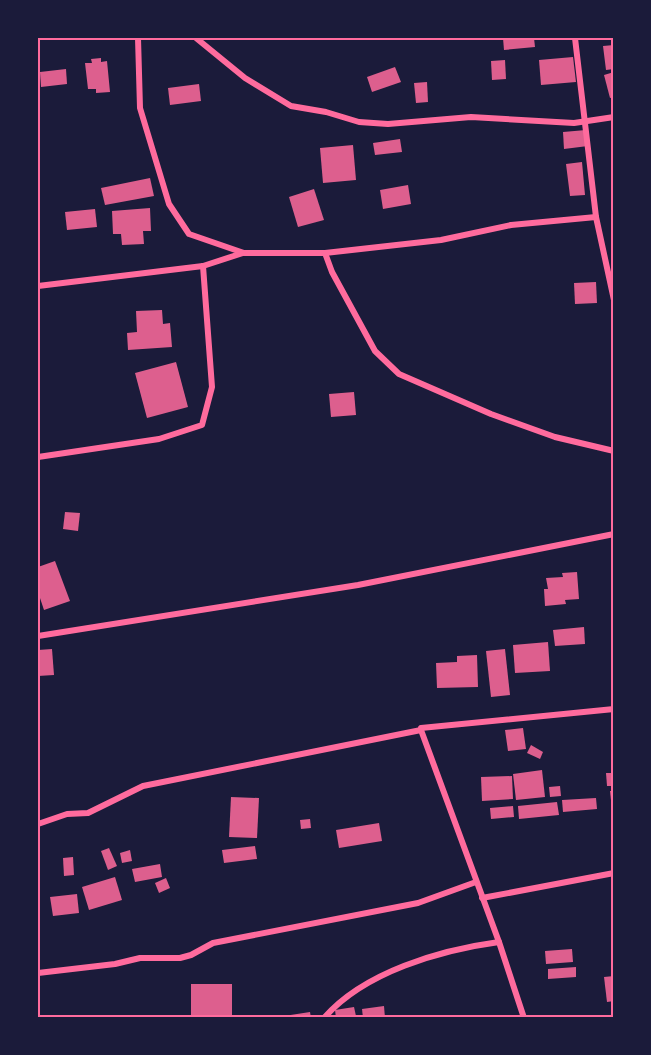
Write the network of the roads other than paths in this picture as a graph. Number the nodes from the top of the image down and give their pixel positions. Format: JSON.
{"nodes":[{"id":1,"x":138,"y":38,"type":"edge"},
{"id":2,"x":196,"y":38,"type":"edge"},
{"id":3,"x":575,"y":38,"type":"edge"},
{"id":4,"x":614,"y":117,"type":"edge"},
{"id":5,"x":586,"y":121,"type":"junction"},
{"id":6,"x":596,"y":217,"type":"junction"},
{"id":7,"x":244,"y":253,"type":"junction"},
{"id":8,"x":325,"y":253,"type":"junction"},
{"id":9,"x":203,"y":266,"type":"junction"},
{"id":10,"x":38,"y":286,"type":"edge"},
{"id":11,"x":614,"y":300,"type":"edge"},
{"id":12,"x":614,"y":451,"type":"edge"},
{"id":13,"x":38,"y":457,"type":"edge"},
{"id":14,"x":614,"y":534,"type":"edge"},
{"id":15,"x":38,"y":636,"type":"edge"},
{"id":16,"x":614,"y":709,"type":"edge"},
{"id":17,"x":421,"y":730,"type":"junction"},
{"id":18,"x":38,"y":824,"type":"edge"},
{"id":19,"x":614,"y":873,"type":"edge"},
{"id":20,"x":476,"y":882,"type":"junction"},
{"id":21,"x":482,"y":898,"type":"junction"},
{"id":22,"x":499,"y":942,"type":"junction"},
{"id":23,"x":38,"y":973,"type":"edge"},
{"id":24,"x":324,"y":1017,"type":"edge"},
{"id":25,"x":524,"y":1017,"type":"edge"}],
"edges":[{"from":1,"to":7,"type":"street"},
{"from":2,"to":5,"type":"street"},
{"from":3,"to":5,"type":"street"},
{"from":4,"to":5,"type":"street"},
{"from":5,"to":6,"type":"street"},
{"from":6,"to":8,"type":"street"},
{"from":6,"to":11,"type":"street"},
{"from":7,"to":8,"type":"street"},
{"from":7,"to":9,"type":"street"},
{"from":8,"to":12,"type":"street"},
{"from":9,"to":10,"type":"street"},
{"from":9,"to":13,"type":"street"},
{"from":14,"to":15,"type":"street"},
{"from":16,"to":17,"type":"street"},
{"from":17,"to":18,"type":"street"},
{"from":17,"to":20,"type":"street"},
{"from":19,"to":21,"type":"street"},
{"from":20,"to":21,"type":"street"},
{"from":20,"to":23,"type":"street"},
{"from":21,"to":22,"type":"street"},
{"from":22,"to":24,"type":"street"},
{"from":22,"to":25,"type":"street"}]}
